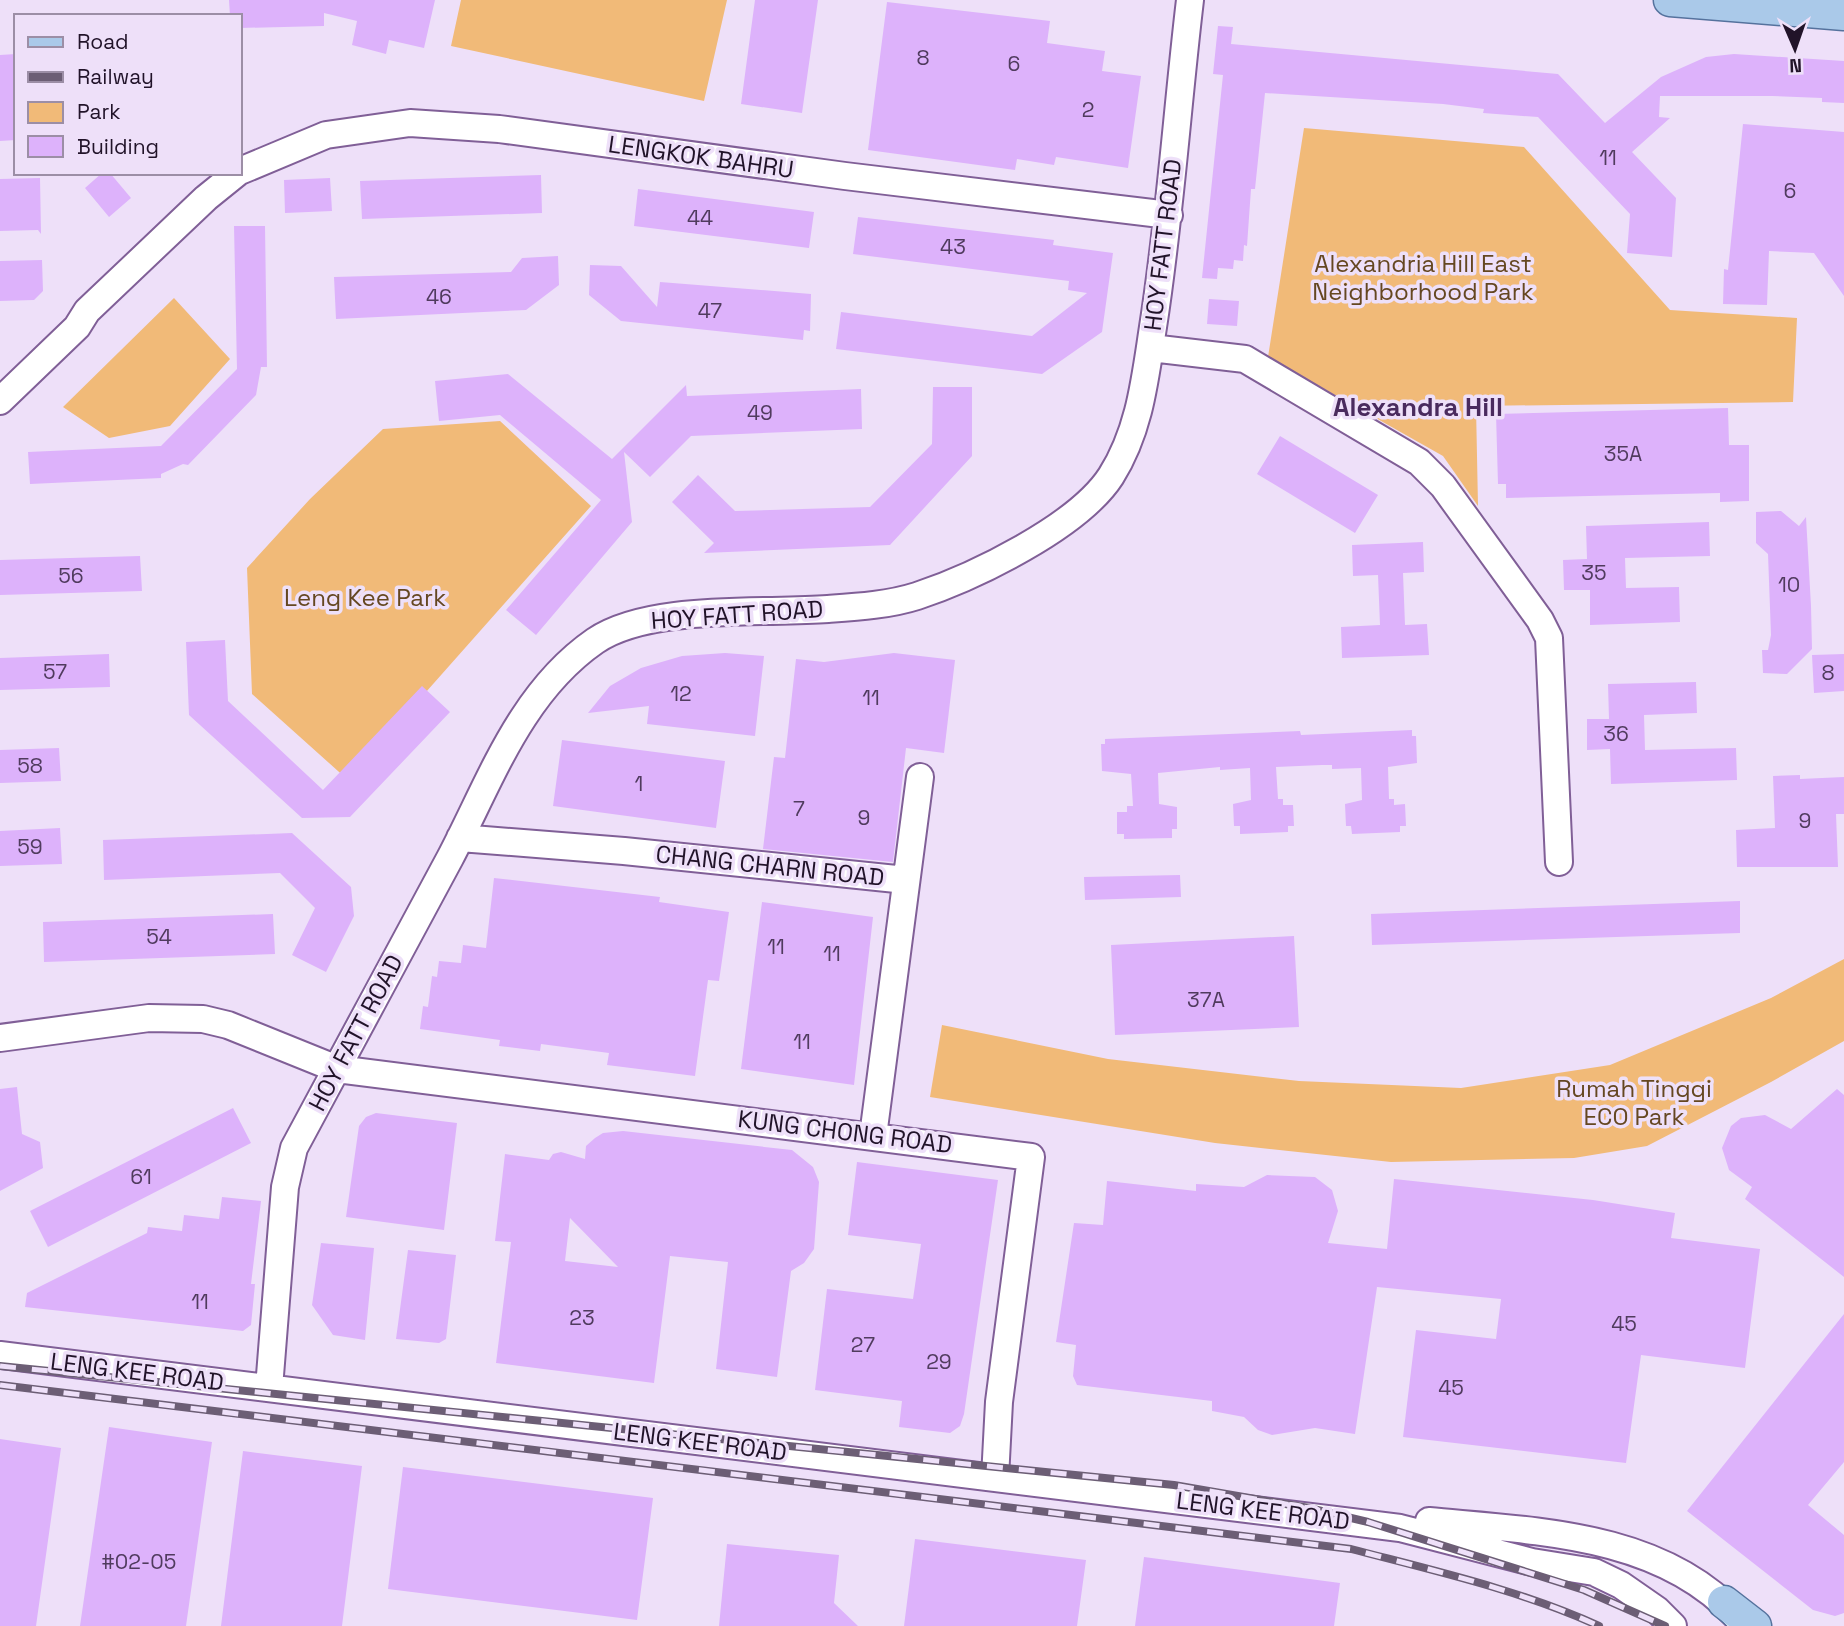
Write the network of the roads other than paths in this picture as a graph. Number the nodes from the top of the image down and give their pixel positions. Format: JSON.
{"nodes":[{"id":1,"x":1190,"y":0,"type":"edge"},
{"id":2,"x":1670,"y":0,"type":"edge"},
{"id":3,"x":1791,"y":5,"type":"edge"},
{"id":4,"x":1844,"y":15,"type":"edge"},
{"id":5,"x":242,"y":170,"type":"edge"},
{"id":6,"x":234,"y":175,"type":"edge"},
{"id":7,"x":1169,"y":215,"type":"junction"},
{"id":8,"x":86,"y":311,"type":"junction"},
{"id":9,"x":1150,"y":348,"type":"junction"},
{"id":10,"x":0,"y":387,"type":"edge"},
{"id":11,"x":0,"y":401,"type":"edge"},
{"id":12,"x":920,"y":777,"type":"dead end"},
{"id":13,"x":460,"y":838,"type":"junction"},
{"id":14,"x":1559,"y":862,"type":"dead end"},
{"id":15,"x":906,"y":880,"type":"junction"},
{"id":16,"x":0,"y":1038,"type":"edge"},
{"id":17,"x":337,"y":1069,"type":"junction"},
{"id":18,"x":873,"y":1136,"type":"junction"},
{"id":19,"x":0,"y":1355,"type":"edge"},
{"id":20,"x":269,"y":1388,"type":"junction"},
{"id":21,"x":995,"y":1478,"type":"junction"},
{"id":22,"x":1400,"y":1528,"type":"junction"},
{"id":23,"x":1724,"y":1602,"type":"junction"},
{"id":24,"x":1673,"y":1626,"type":"edge"},
{"id":25,"x":1745,"y":1626,"type":"edge"},
{"id":26,"x":1755,"y":1626,"type":"edge"}],
"edges":[{"from":1,"to":7,"type":"street","name":"HOY FATT ROAD"},
{"from":2,"to":3,"type":"main road"},
{"from":3,"to":4,"type":"main road"},
{"from":5,"to":7,"type":"street","name":"LENGKOK BAHRU"},
{"from":6,"to":8,"type":"street","name":"LENGKOK BAHRU"},
{"from":7,"to":9,"type":"street","name":"HOY FATT ROAD"},
{"from":8,"to":10,"type":"street","name":"LENGKOK BAHRU"},
{"from":8,"to":11,"type":"street","name":"LENGKOK BAHRU"},
{"from":9,"to":13,"type":"street","name":"HOY FATT ROAD"},
{"from":9,"to":14,"type":"street"},
{"from":12,"to":15,"type":"street"},
{"from":13,"to":15,"type":"street","name":"CHANG CHARN ROAD"},
{"from":13,"to":17,"type":"street","name":"HOY FATT ROAD"},
{"from":15,"to":18,"type":"street","name":"CHANG CHARN ROAD"},
{"from":16,"to":17,"type":"street"},
{"from":17,"to":18,"type":"street","name":"KUNG CHONG ROAD"},
{"from":17,"to":20,"type":"street","name":"HOY FATT ROAD"},
{"from":18,"to":21,"type":"street","name":"KUNG CHONG ROAD"},
{"from":19,"to":20,"type":"street","name":"LENG KEE ROAD"},
{"from":20,"to":21,"type":"street","name":"LENG KEE ROAD"},
{"from":21,"to":22,"type":"street","name":"LENG KEE ROAD"},
{"from":22,"to":23,"type":"street","name":"LENG KEE ROAD"},
{"from":22,"to":24,"type":"street","name":"LENG KEE ROAD"},
{"from":23,"to":25,"type":"street","name":"LENG KEE ROAD"},
{"from":23,"to":26,"type":"main road"}]}
